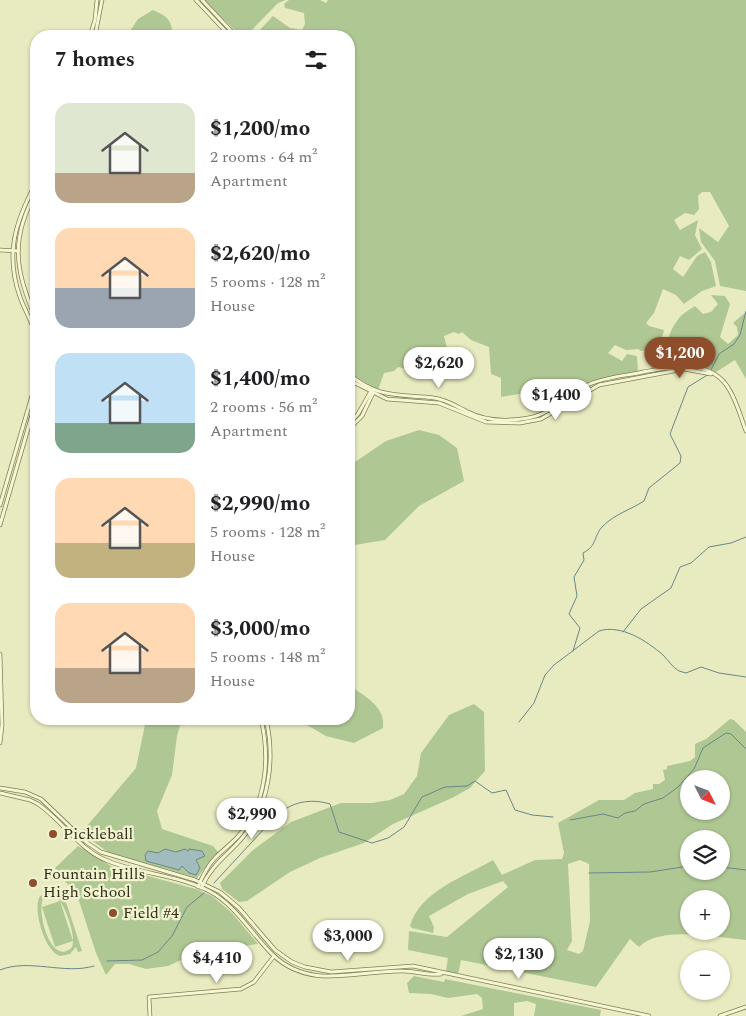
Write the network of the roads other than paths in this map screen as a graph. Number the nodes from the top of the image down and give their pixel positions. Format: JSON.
{"nodes":[{"id":1,"x":97,"y":0,"type":"edge"},
{"id":2,"x":102,"y":0,"type":"edge"},
{"id":3,"x":196,"y":0,"type":"edge"},
{"id":4,"x":202,"y":0,"type":"edge"},
{"id":5,"x":227,"y":29,"type":"joint"},
{"id":6,"x":92,"y":30,"type":"edge"},
{"id":7,"x":96,"y":30,"type":"edge"},
{"id":8,"x":30,"y":196,"type":"edge"},
{"id":9,"x":30,"y":205,"type":"edge"},
{"id":10,"x":0,"y":250,"type":"edge"},
{"id":11,"x":13,"y":251,"type":"junction"},
{"id":12,"x":18,"y":251,"type":"junction"},
{"id":13,"x":30,"y":305,"type":"edge"},
{"id":14,"x":30,"y":322,"type":"edge"},
{"id":15,"x":355,"y":378,"type":"edge"},
{"id":16,"x":355,"y":383,"type":"edge"},
{"id":17,"x":373,"y":391,"type":"junction"},
{"id":18,"x":30,"y":402,"type":"edge"},
{"id":19,"x":355,"y":417,"type":"edge"},
{"id":20,"x":30,"y":422,"type":"edge"},
{"id":21,"x":355,"y":423,"type":"edge"},
{"id":22,"x":746,"y":431,"type":"edge"},
{"id":23,"x":0,"y":505,"type":"edge"},
{"id":24,"x":0,"y":525,"type":"edge"},
{"id":25,"x":0,"y":654,"type":"edge"},
{"id":26,"x":262,"y":725,"type":"edge"},
{"id":27,"x":266,"y":725,"type":"edge"},
{"id":28,"x":0,"y":743,"type":"edge"},
{"id":29,"x":0,"y":788,"type":"edge"},
{"id":30,"x":0,"y":793,"type":"edge"},
{"id":31,"x":202,"y":882,"type":"junction"},
{"id":32,"x":200,"y":887,"type":"junction"},
{"id":33,"x":278,"y":952,"type":"junction"},
{"id":34,"x":274,"y":956,"type":"junction"},
{"id":35,"x":348,"y":971,"type":"junction"},
{"id":36,"x":440,"y":974,"type":"junction"},
{"id":37,"x":328,"y":978,"type":"junction"},
{"id":38,"x":746,"y":1007,"type":"edge"},
{"id":39,"x":150,"y":1016,"type":"edge"},
{"id":40,"x":649,"y":1016,"type":"edge"},
{"id":41,"x":720,"y":1016,"type":"edge"}],
"edges":[{"from":1,"to":6,"type":"street"},
{"from":2,"to":7,"type":"street"},
{"from":3,"to":5,"type":"street"},
{"from":4,"to":5,"type":"street"},
{"from":8,"to":11,"type":"street"},
{"from":9,"to":12,"type":"street"},
{"from":10,"to":11,"type":"street"},
{"from":11,"to":12,"type":"street"},
{"from":11,"to":14,"type":"street"},
{"from":12,"to":13,"type":"street"},
{"from":15,"to":17,"type":"street"},
{"from":16,"to":17,"type":"street"},
{"from":17,"to":19,"type":"street"},
{"from":17,"to":21,"type":"street"},
{"from":17,"to":22,"type":"street"},
{"from":18,"to":23,"type":"street"},
{"from":20,"to":24,"type":"street"},
{"from":25,"to":28,"type":"street"},
{"from":26,"to":31,"type":"street"},
{"from":27,"to":31,"type":"street"},
{"from":29,"to":31,"type":"street"},
{"from":30,"to":32,"type":"street"},
{"from":31,"to":32,"type":"street"},
{"from":31,"to":33,"type":"street"},
{"from":32,"to":34,"type":"street"},
{"from":33,"to":34,"type":"street"},
{"from":33,"to":35,"type":"street"},
{"from":34,"to":37,"type":"street"},
{"from":34,"to":39,"type":"street"},
{"from":35,"to":36,"type":"street"},
{"from":35,"to":37,"type":"street"},
{"from":36,"to":37,"type":"street"},
{"from":36,"to":40,"type":"street"},
{"from":38,"to":41,"type":"street"}]}
